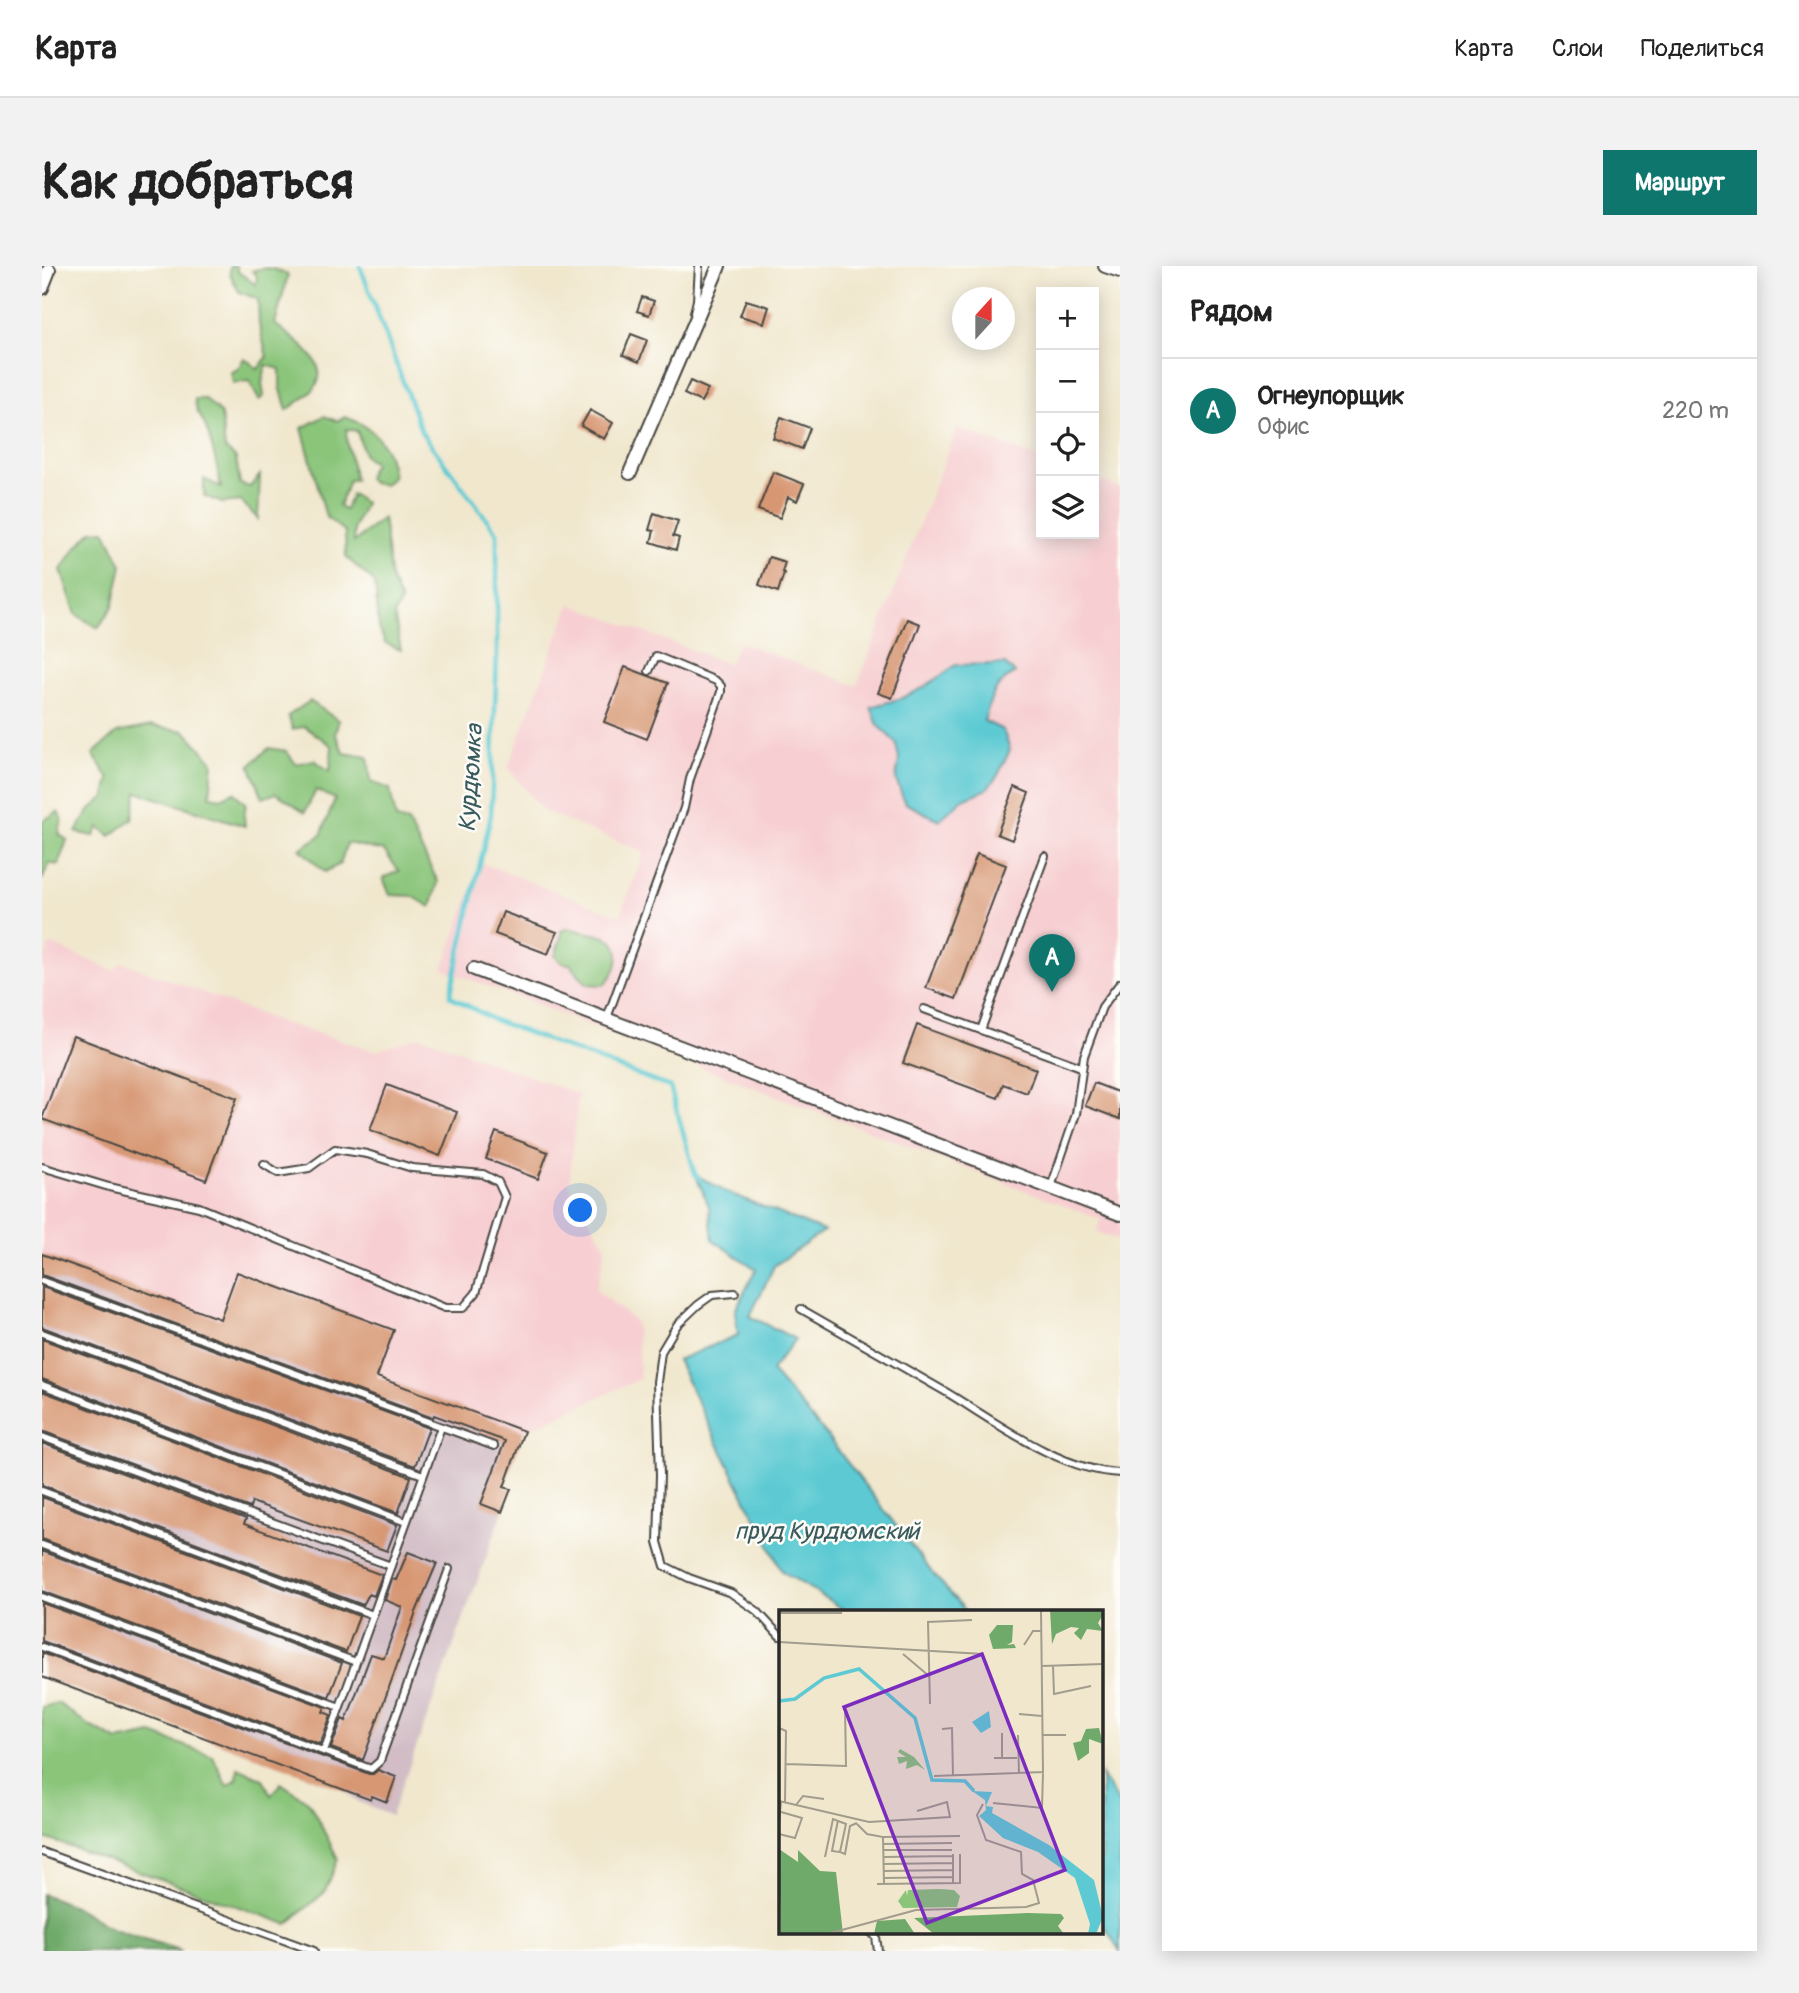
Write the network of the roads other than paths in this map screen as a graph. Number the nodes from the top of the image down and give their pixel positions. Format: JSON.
{"nodes":[{"id":1,"x":699,"y":266,"type":"edge"},
{"id":2,"x":719,"y":266,"type":"edge"},
{"id":3,"x":1105,"y":266,"type":"edge"},
{"id":4,"x":49,"y":270,"type":"dead end"},
{"id":5,"x":1120,"y":271,"type":"edge"},
{"id":6,"x":42,"y":288,"type":"edge"},
{"id":7,"x":688,"y":336,"type":"junction"},
{"id":8,"x":630,"y":473,"type":"dead end"},
{"id":9,"x":649,"y":671,"type":"dead end"},
{"id":10,"x":1045,"y":856,"type":"dead end"},
{"id":11,"x":474,"y":969,"type":"dead end"},
{"id":12,"x":1120,"y":982,"type":"edge"},
{"id":13,"x":924,"y":1009,"type":"dead end"},
{"id":14,"x":606,"y":1020,"type":"junction"},
{"id":15,"x":981,"y":1030,"type":"junction"},
{"id":16,"x":1081,"y":1068,"type":"junction"},
{"id":17,"x":264,"y":1164,"type":"dead end"},
{"id":18,"x":42,"y":1167,"type":"edge"},
{"id":19,"x":1050,"y":1188,"type":"junction"},
{"id":20,"x":1120,"y":1214,"type":"edge"},
{"id":21,"x":42,"y":1282,"type":"edge"},
{"id":22,"x":735,"y":1293,"type":"dead end"},
{"id":23,"x":801,"y":1309,"type":"dead end"},
{"id":24,"x":42,"y":1333,"type":"edge"},
{"id":25,"x":42,"y":1385,"type":"edge"},
{"id":26,"x":441,"y":1427,"type":"junction"},
{"id":27,"x":42,"y":1437,"type":"edge"},
{"id":28,"x":494,"y":1446,"type":"dead end"},
{"id":29,"x":1120,"y":1473,"type":"edge"},
{"id":30,"x":423,"y":1475,"type":"junction"},
{"id":31,"x":42,"y":1491,"type":"edge"},
{"id":32,"x":406,"y":1522,"type":"junction"},
{"id":33,"x":42,"y":1545,"type":"edge"},
{"id":34,"x":391,"y":1566,"type":"junction"},
{"id":35,"x":449,"y":1569,"type":"dead end"},
{"id":36,"x":42,"y":1597,"type":"edge"},
{"id":37,"x":373,"y":1615,"type":"junction"},
{"id":38,"x":779,"y":1635,"type":"edge"},
{"id":39,"x":42,"y":1647,"type":"edge"},
{"id":40,"x":356,"y":1662,"type":"junction"},
{"id":41,"x":340,"y":1707,"type":"junction"},
{"id":42,"x":324,"y":1751,"type":"junction"},
{"id":43,"x":42,"y":1852,"type":"edge"},
{"id":44,"x":873,"y":1934,"type":"edge"},
{"id":45,"x":314,"y":1951,"type":"edge"},
{"id":46,"x":878,"y":1951,"type":"edge"}],
"edges":[{"from":1,"to":7,"type":"lane"},
{"from":2,"to":7,"type":"street"},
{"from":3,"to":5,"type":"street"},
{"from":4,"to":6,"type":"street"},
{"from":7,"to":8,"type":"street"},
{"from":9,"to":14,"type":"lane"},
{"from":10,"to":15,"type":"lane"},
{"from":11,"to":14,"type":"street"},
{"from":12,"to":16,"type":"lane"},
{"from":13,"to":15,"type":"lane"},
{"from":14,"to":19,"type":"street"},
{"from":15,"to":16,"type":"lane"},
{"from":16,"to":19,"type":"lane"},
{"from":17,"to":18,"type":"lane"},
{"from":19,"to":20,"type":"street"},
{"from":21,"to":26,"type":"lane"},
{"from":22,"to":38,"type":"lane"},
{"from":23,"to":29,"type":"lane"},
{"from":24,"to":30,"type":"lane"},
{"from":25,"to":32,"type":"lane"},
{"from":26,"to":28,"type":"lane"},
{"from":26,"to":30,"type":"lane"},
{"from":27,"to":34,"type":"lane"},
{"from":30,"to":32,"type":"lane"},
{"from":31,"to":37,"type":"lane"},
{"from":32,"to":34,"type":"lane"},
{"from":33,"to":40,"type":"lane"},
{"from":34,"to":37,"type":"lane"},
{"from":35,"to":42,"type":"lane"},
{"from":36,"to":41,"type":"lane"},
{"from":37,"to":40,"type":"lane"},
{"from":39,"to":42,"type":"lane"},
{"from":40,"to":41,"type":"lane"},
{"from":41,"to":42,"type":"lane"},
{"from":43,"to":45,"type":"lane"},
{"from":44,"to":46,"type":"lane"}]}
